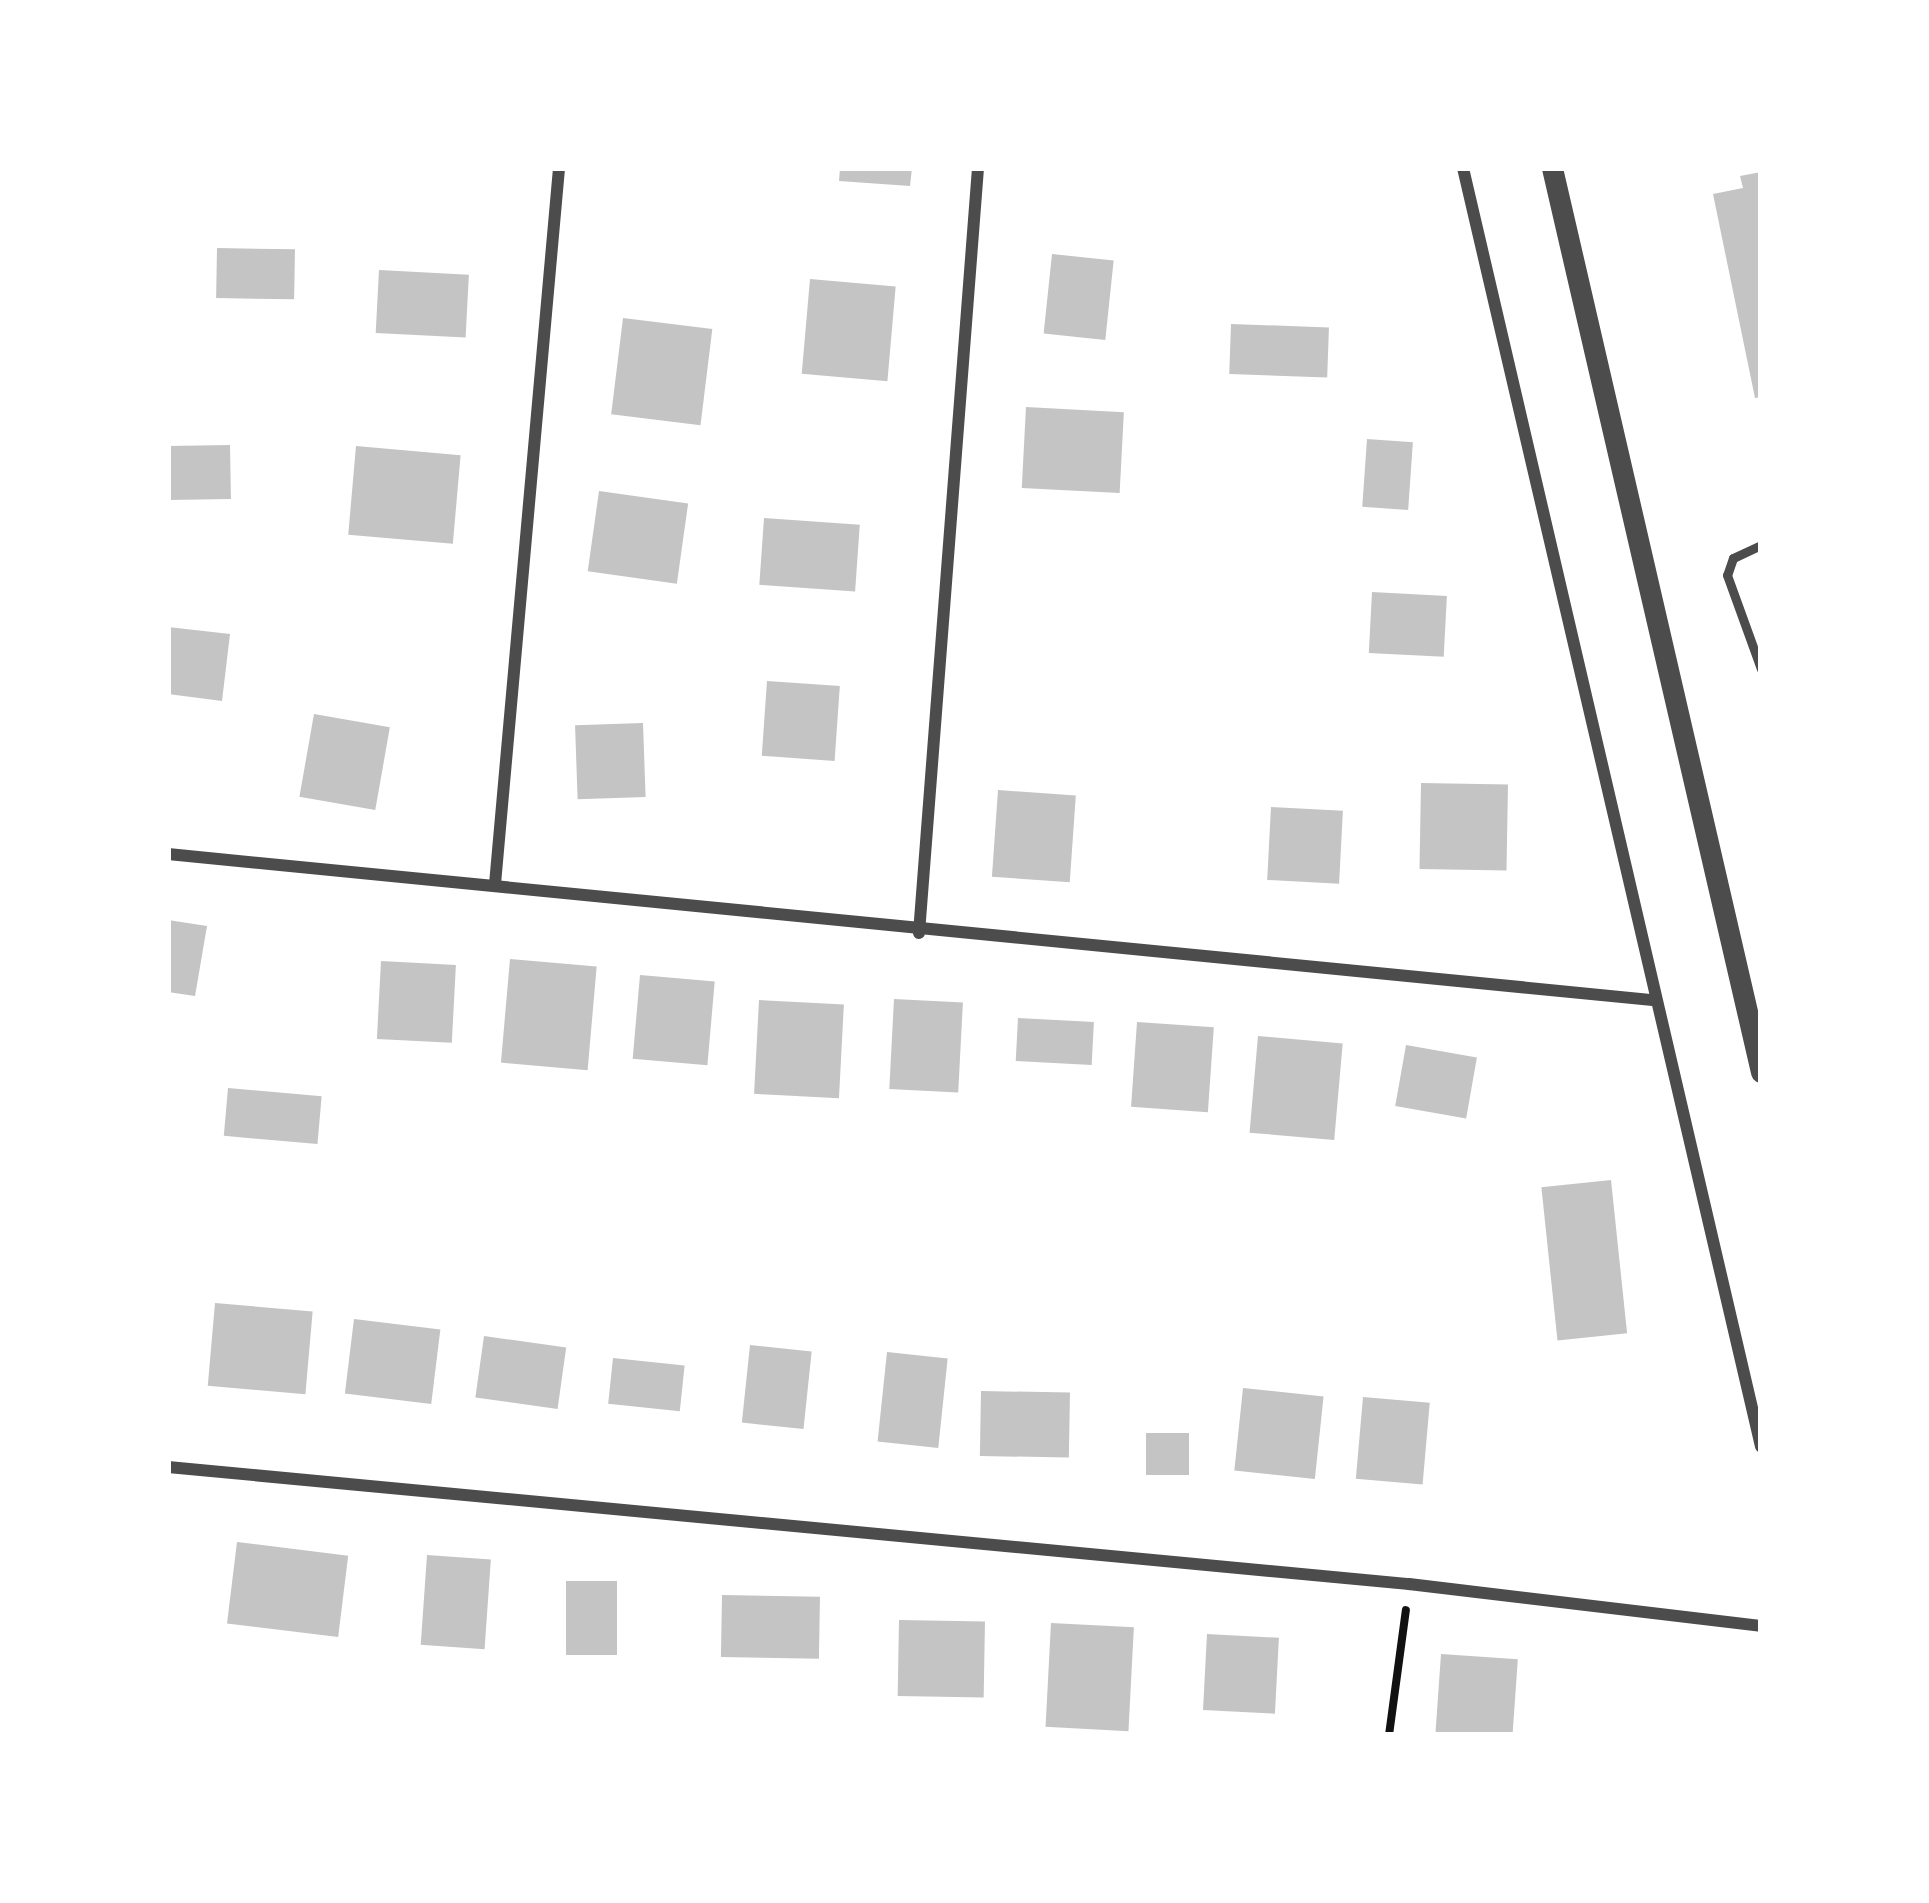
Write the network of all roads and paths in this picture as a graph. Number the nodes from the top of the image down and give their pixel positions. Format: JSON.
{"nodes":[{"id":1,"x":560,"y":168,"type":"edge"},
{"id":2,"x":978,"y":168,"type":"edge"},
{"id":3,"x":1463,"y":168,"type":"edge"},
{"id":4,"x":1552,"y":168,"type":"edge"},
{"id":5,"x":1761,"y":544,"type":"edge"},
{"id":6,"x":1761,"y":669,"type":"edge"},
{"id":7,"x":168,"y":854,"type":"edge"},
{"id":8,"x":496,"y":884,"type":"junction"},
{"id":9,"x":919,"y":933,"type":"junction"},
{"id":10,"x":1653,"y":1000,"type":"junction"},
{"id":11,"x":1761,"y":1072,"type":"edge"},
{"id":12,"x":1761,"y":1448,"type":"edge"},
{"id":13,"x":168,"y":1467,"type":"edge"},
{"id":14,"x":1409,"y":1584,"type":"junction"},
{"id":15,"x":1761,"y":1626,"type":"edge"},
{"id":16,"x":1389,"y":1735,"type":"edge"}],
"edges":[{"from":1,"to":8,"type":"street"},
{"from":2,"to":9,"type":"street"},
{"from":3,"to":10,"type":"street"},
{"from":4,"to":11,"type":"street"},
{"from":5,"to":6,"type":"lane"},
{"from":7,"to":8,"type":"street"},
{"from":8,"to":9,"type":"street"},
{"from":9,"to":10,"type":"street"},
{"from":10,"to":12,"type":"street"},
{"from":13,"to":14,"type":"street"},
{"from":14,"to":15,"type":"street"},
{"from":14,"to":16,"type":"path"}]}
